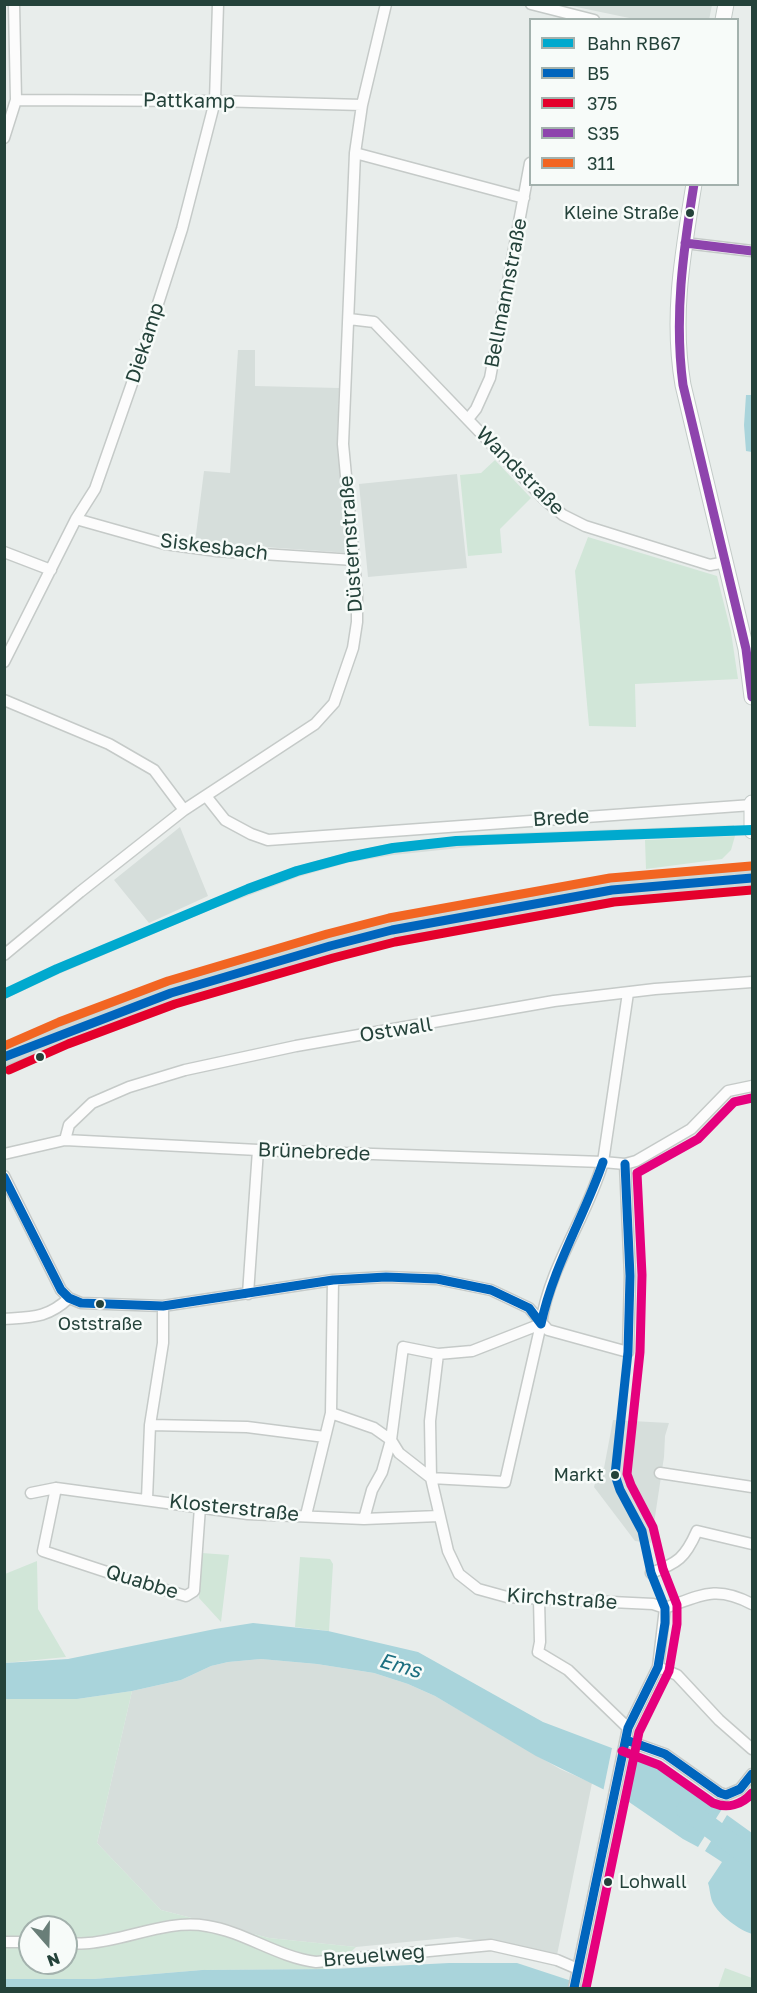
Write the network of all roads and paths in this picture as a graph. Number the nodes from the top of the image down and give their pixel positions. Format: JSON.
{"nodes":[{"id":1,"x":15,"y":4,"type":"edge"},
{"id":2,"x":218,"y":4,"type":"edge"},
{"id":3,"x":386,"y":4,"type":"edge"},
{"id":4,"x":531,"y":4,"type":"edge"},
{"id":5,"x":558,"y":15,"type":"edge"},
{"id":6,"x":580,"y":18,"type":"edge"},
{"id":7,"x":16,"y":100,"type":"junction"},
{"id":8,"x":215,"y":101,"type":"junction"},
{"id":9,"x":362,"y":105,"type":"junction"},
{"id":10,"x":4,"y":138,"type":"edge"},
{"id":11,"x":355,"y":153,"type":"junction"},
{"id":12,"x":529,"y":173,"type":"edge"},
{"id":13,"x":694,"y":186,"type":"edge"},
{"id":14,"x":524,"y":198,"type":"junction"},
{"id":15,"x":685,"y":243,"type":"junction"},
{"id":16,"x":753,"y":251,"type":"edge"},
{"id":17,"x":349,"y":319,"type":"junction"},
{"id":18,"x":468,"y":419,"type":"junction"},
{"id":19,"x":76,"y":519,"type":"junction"},
{"id":20,"x":4,"y":552,"type":"edge"},
{"id":21,"x":354,"y":560,"type":"junction"},
{"id":22,"x":726,"y":562,"type":"junction"},
{"id":23,"x":51,"y":570,"type":"junction"},
{"id":24,"x":4,"y":662,"type":"edge"},
{"id":25,"x":753,"y":697,"type":"edge"},
{"id":26,"x":4,"y":700,"type":"edge"},
{"id":27,"x":206,"y":795,"type":"junction"},
{"id":28,"x":752,"y":804,"type":"edge"},
{"id":29,"x":184,"y":810,"type":"junction"},
{"id":30,"x":753,"y":831,"type":"edge"},
{"id":31,"x":753,"y":878,"type":"edge"},
{"id":32,"x":4,"y":955,"type":"edge"},
{"id":33,"x":753,"y":981,"type":"edge"},
{"id":34,"x":628,"y":993,"type":"junction"},
{"id":35,"x":6,"y":1057,"type":"edge"},
{"id":36,"x":753,"y":1086,"type":"edge"},
{"id":37,"x":65,"y":1140,"type":"junction"},
{"id":38,"x":258,"y":1150,"type":"junction"},
{"id":39,"x":4,"y":1154,"type":"edge"},
{"id":40,"x":603,"y":1162,"type":"junction"},
{"id":41,"x":625,"y":1164,"type":"junction"},
{"id":42,"x":4,"y":1176,"type":"edge"},
{"id":43,"x":333,"y":1280,"type":"junction"},
{"id":44,"x":248,"y":1294,"type":"junction"},
{"id":45,"x":69,"y":1298,"type":"junction"},
{"id":46,"x":163,"y":1306,"type":"junction"},
{"id":47,"x":4,"y":1319,"type":"edge"},
{"id":48,"x":541,"y":1324,"type":"junction"},
{"id":49,"x":438,"y":1354,"type":"junction"},
{"id":50,"x":331,"y":1413,"type":"junction"},
{"id":51,"x":150,"y":1425,"type":"junction"},
{"id":52,"x":325,"y":1437,"type":"junction"},
{"id":53,"x":391,"y":1440,"type":"junction"},
{"id":54,"x":660,"y":1473,"type":"dead end"},
{"id":55,"x":431,"y":1478,"type":"junction"},
{"id":56,"x":753,"y":1487,"type":"edge"},
{"id":57,"x":56,"y":1488,"type":"junction"},
{"id":58,"x":31,"y":1493,"type":"dead end"},
{"id":59,"x":147,"y":1499,"type":"junction"},
{"id":60,"x":200,"y":1507,"type":"junction"},
{"id":61,"x":306,"y":1515,"type":"junction"},
{"id":62,"x":439,"y":1516,"type":"junction"},
{"id":63,"x":364,"y":1519,"type":"junction"},
{"id":64,"x":753,"y":1544,"type":"edge"},
{"id":65,"x":651,"y":1573,"type":"dead end"},
{"id":66,"x":539,"y":1599,"type":"junction"},
{"id":67,"x":753,"y":1604,"type":"edge"},
{"id":68,"x":665,"y":1608,"type":"junction"},
{"id":69,"x":658,"y":1667,"type":"junction"},
{"id":70,"x":628,"y":1728,"type":"junction"},
{"id":71,"x":625,"y":1745,"type":"junction"},
{"id":72,"x":753,"y":1749,"type":"edge"},
{"id":73,"x":753,"y":1774,"type":"edge"},
{"id":74,"x":78,"y":1943,"type":"edge"},
{"id":75,"x":578,"y":1969,"type":"junction"},
{"id":76,"x":575,"y":1985,"type":"edge"}],
"edges":[{"from":1,"to":7,"type":"street"},
{"from":2,"to":8,"type":"street","name":"Diekamp"},
{"from":3,"to":9,"type":"street","name":"Düsternstraße"},
{"from":4,"to":5,"type":"street"},
{"from":5,"to":6,"type":"street"},
{"from":7,"to":8,"type":"street","name":"Pattkamp"},
{"from":7,"to":10,"type":"street"},
{"from":8,"to":9,"type":"street","name":"Pattkamp"},
{"from":8,"to":19,"type":"street","name":"Diekamp"},
{"from":9,"to":11,"type":"street","name":"Düsternstraße"},
{"from":11,"to":14,"type":"street"},
{"from":11,"to":17,"type":"street","name":"Düsternstraße"},
{"from":12,"to":14,"type":"street","name":"Bellmannstraße"},
{"from":13,"to":15,"type":"main road"},
{"from":14,"to":18,"type":"street","name":"Bellmannstraße"},
{"from":15,"to":16,"type":"street"},
{"from":15,"to":22,"type":"main road"},
{"from":17,"to":18,"type":"street","name":"Wandstraße"},
{"from":17,"to":21,"type":"street","name":"Düsternstraße"},
{"from":18,"to":22,"type":"street","name":"Wandstraße"},
{"from":19,"to":21,"type":"street","name":"Siskesbach"},
{"from":19,"to":23,"type":"street","name":"Diekamp"},
{"from":20,"to":23,"type":"street"},
{"from":21,"to":27,"type":"street","name":"Düsternstraße"},
{"from":22,"to":25,"type":"main road"},
{"from":23,"to":24,"type":"street","name":"Diekamp"},
{"from":26,"to":29,"type":"street"},
{"from":27,"to":28,"type":"street","name":"Brede"},
{"from":27,"to":29,"type":"street","name":"Düsternstraße"},
{"from":28,"to":30,"type":"main road"},
{"from":29,"to":32,"type":"street","name":"Düsternstraße"},
{"from":31,"to":35,"type":"main road"},
{"from":33,"to":34,"type":"street","name":"Ostwall"},
{"from":34,"to":37,"type":"street","name":"Ostwall"},
{"from":34,"to":40,"type":"street"},
{"from":36,"to":41,"type":"street"},
{"from":37,"to":38,"type":"street","name":"Brünebrede"},
{"from":37,"to":39,"type":"street","name":"Brünebrede"},
{"from":38,"to":40,"type":"street","name":"Brünebrede"},
{"from":38,"to":44,"type":"street"},
{"from":40,"to":41,"type":"street","name":"Brünebrede"},
{"from":40,"to":48,"type":"street"},
{"from":41,"to":48,"type":"street"},
{"from":42,"to":45,"type":"street"},
{"from":43,"to":44,"type":"street"},
{"from":43,"to":48,"type":"street"},
{"from":43,"to":50,"type":"street"},
{"from":44,"to":46,"type":"street"},
{"from":45,"to":46,"type":"street"},
{"from":45,"to":47,"type":"street"},
{"from":46,"to":51,"type":"street"},
{"from":48,"to":49,"type":"street"},
{"from":48,"to":55,"type":"street"},
{"from":49,"to":53,"type":"street"},
{"from":49,"to":55,"type":"street","name":"Kirchstraße"},
{"from":50,"to":52,"type":"street"},
{"from":50,"to":53,"type":"street"},
{"from":51,"to":52,"type":"street"},
{"from":51,"to":59,"type":"street"},
{"from":52,"to":61,"type":"street"},
{"from":53,"to":55,"type":"street"},
{"from":53,"to":63,"type":"street"},
{"from":54,"to":56,"type":"street"},
{"from":55,"to":62,"type":"street","name":"Kirchstraße"},
{"from":57,"to":58,"type":"street","name":"Klosterstraße"},
{"from":57,"to":59,"type":"street","name":"Klosterstraße"},
{"from":57,"to":60,"type":"street","name":"Quabbe"},
{"from":59,"to":60,"type":"street","name":"Klosterstraße"},
{"from":60,"to":61,"type":"street","name":"Klosterstraße"},
{"from":61,"to":63,"type":"street","name":"Klosterstraße"},
{"from":62,"to":63,"type":"street","name":"Klosterstraße"},
{"from":62,"to":66,"type":"street","name":"Kirchstraße"},
{"from":64,"to":65,"type":"street"},
{"from":66,"to":68,"type":"street","name":"Kirchstraße"},
{"from":66,"to":70,"type":"street"},
{"from":67,"to":68,"type":"street"},
{"from":68,"to":69,"type":"street"},
{"from":69,"to":70,"type":"street"},
{"from":69,"to":72,"type":"street"},
{"from":70,"to":71,"type":"street"},
{"from":71,"to":73,"type":"street"},
{"from":71,"to":75,"type":"street"},
{"from":74,"to":75,"type":"street","name":"Breuelweg"},
{"from":75,"to":76,"type":"street"}]}
